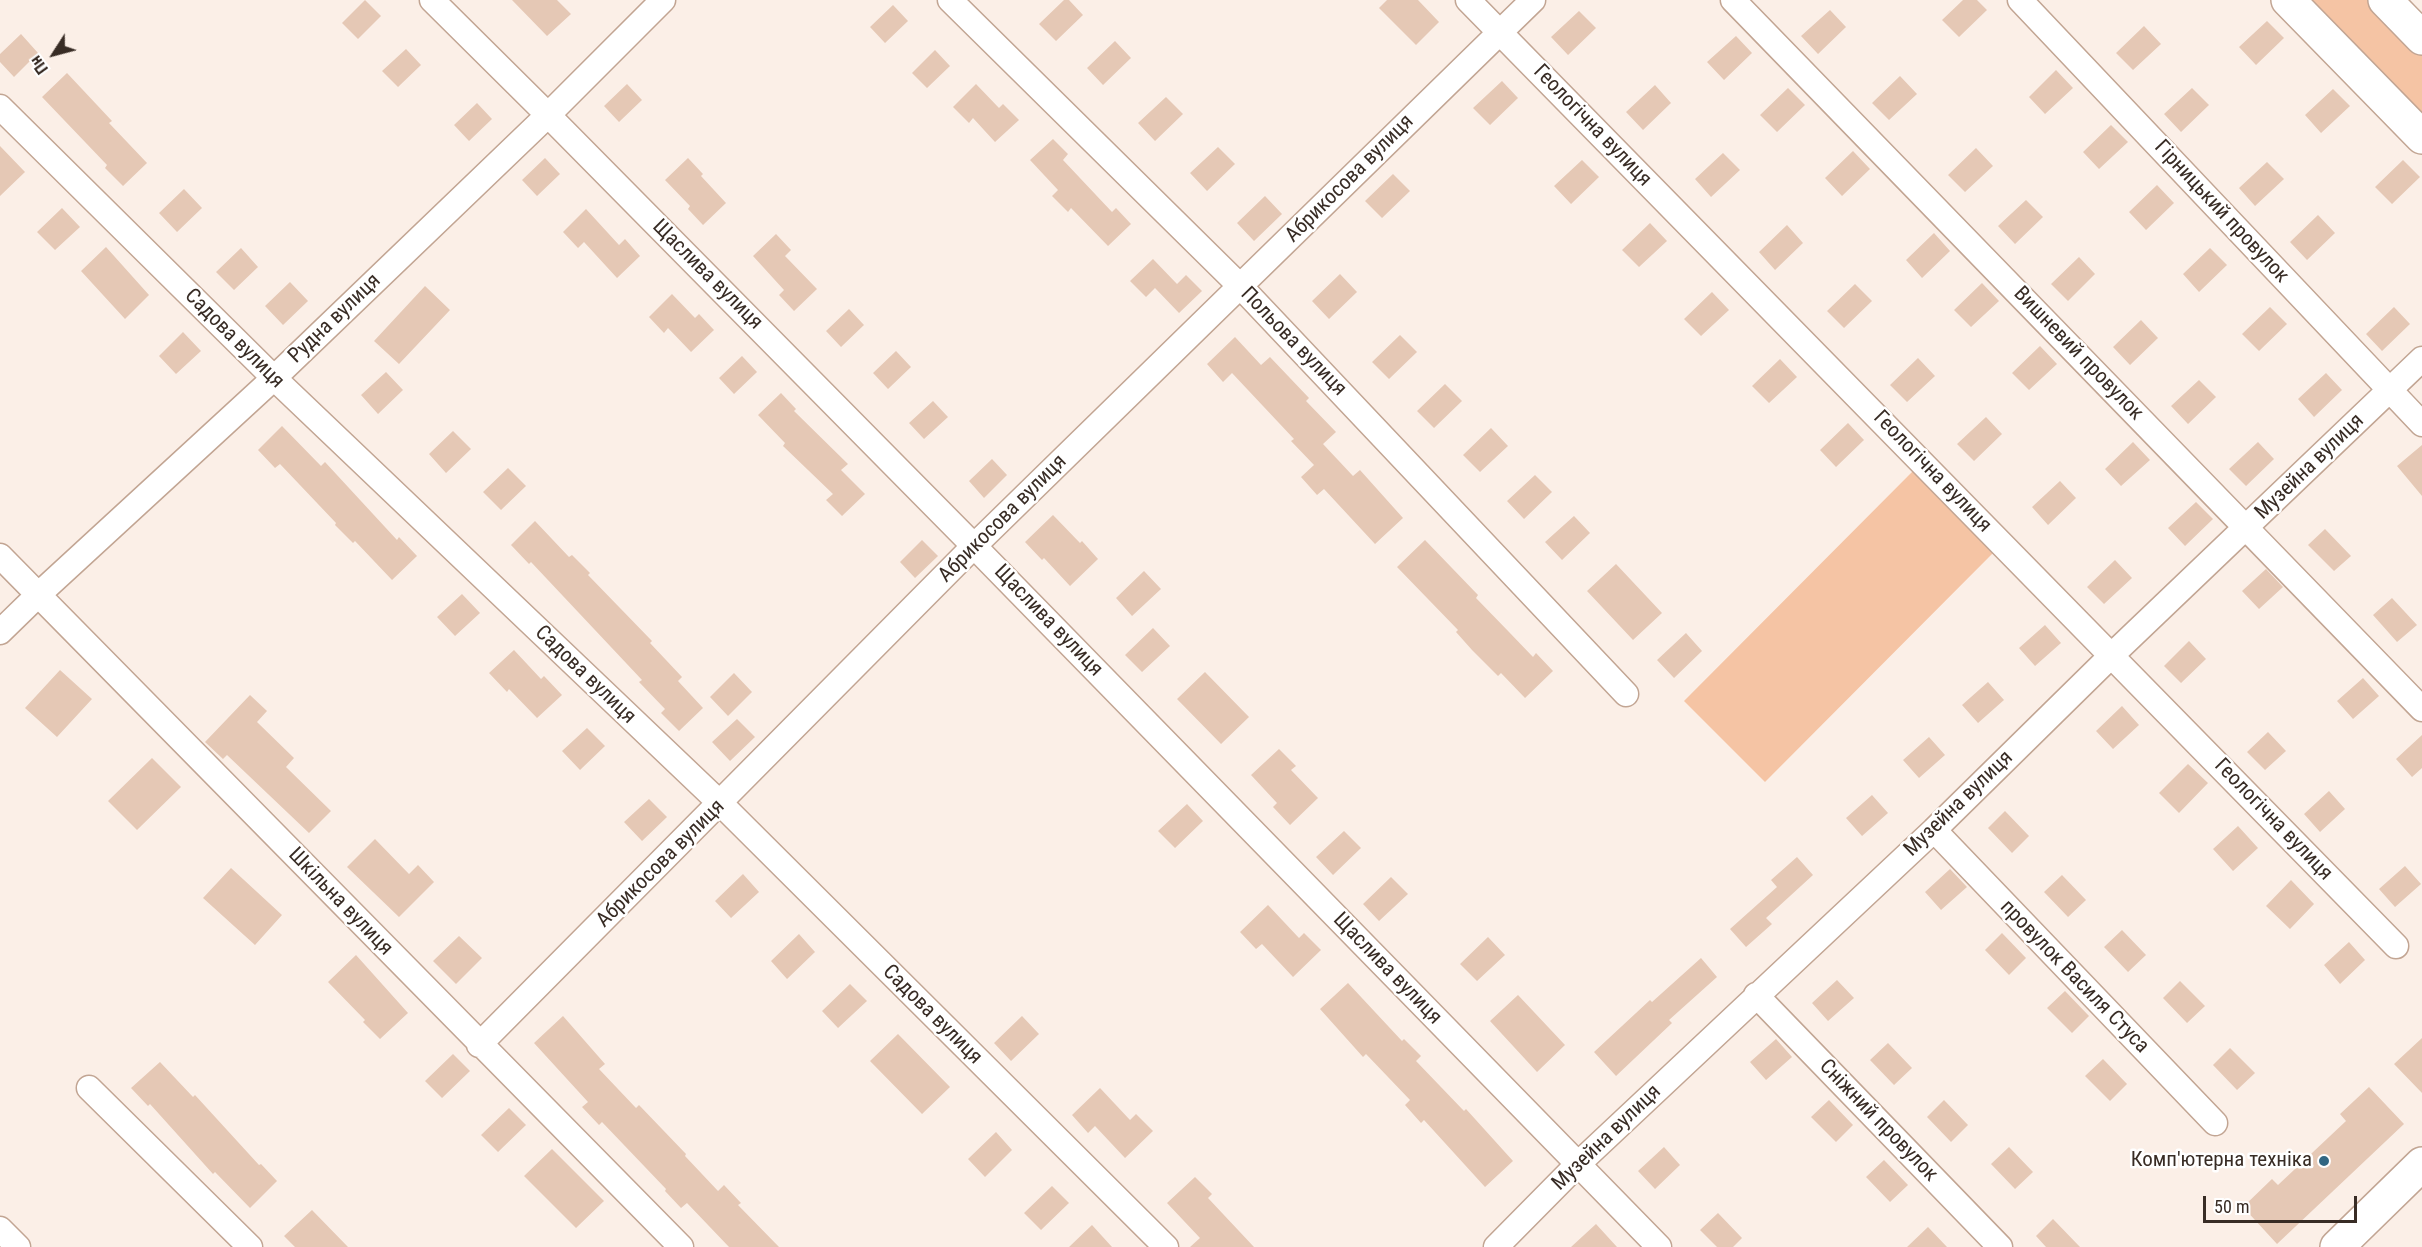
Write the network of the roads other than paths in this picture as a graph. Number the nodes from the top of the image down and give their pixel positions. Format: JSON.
{"nodes":[{"id":1,"x":432,"y":0,"type":"edge"},
{"id":2,"x":663,"y":0,"type":"edge"},
{"id":3,"x":950,"y":0,"type":"edge"},
{"id":4,"x":1468,"y":0,"type":"edge"},
{"id":5,"x":1533,"y":0,"type":"edge"},
{"id":6,"x":1733,"y":0,"type":"edge"},
{"id":7,"x":2020,"y":0,"type":"edge"},
{"id":8,"x":2288,"y":0,"type":"edge"},
{"id":9,"x":2385,"y":0,"type":"edge"},
{"id":10,"x":1500,"y":32,"type":"junction"},
{"id":11,"x":2422,"y":38,"type":"edge"},
{"id":12,"x":0,"y":107,"type":"edge"},
{"id":13,"x":548,"y":115,"type":"junction"},
{"id":14,"x":2422,"y":137,"type":"edge"},
{"id":15,"x":1240,"y":287,"type":"junction"},
{"id":16,"x":2422,"y":359,"type":"edge"},
{"id":17,"x":274,"y":378,"type":"junction"},
{"id":18,"x":2390,"y":390,"type":"junction"},
{"id":19,"x":2422,"y":424,"type":"edge"},
{"id":20,"x":2247,"y":527,"type":"junction"},
{"id":21,"x":974,"y":546,"type":"junction"},
{"id":22,"x":0,"y":556,"type":"edge"},
{"id":23,"x":38,"y":595,"type":"junction"},
{"id":24,"x":0,"y":632,"type":"edge"},
{"id":25,"x":2112,"y":655,"type":"junction"},
{"id":26,"x":1626,"y":694,"type":"dead end"},
{"id":27,"x":2422,"y":709,"type":"edge"},
{"id":28,"x":721,"y":804,"type":"junction"},
{"id":29,"x":1934,"y":830,"type":"junction"},
{"id":30,"x":2396,"y":945,"type":"dead end"},
{"id":31,"x":1756,"y":995,"type":"junction"},
{"id":32,"x":479,"y":1045,"type":"junction"},
{"id":33,"x":89,"y":1088,"type":"dead end"},
{"id":34,"x":2215,"y":1123,"type":"dead end"},
{"id":35,"x":2422,"y":1164,"type":"edge"},
{"id":36,"x":1577,"y":1165,"type":"junction"},
{"id":37,"x":0,"y":1229,"type":"edge"},
{"id":38,"x":18,"y":1247,"type":"edge"},
{"id":39,"x":250,"y":1247,"type":"edge"},
{"id":40,"x":681,"y":1247,"type":"edge"},
{"id":41,"x":1166,"y":1247,"type":"edge"},
{"id":42,"x":1496,"y":1247,"type":"edge"},
{"id":43,"x":1659,"y":1247,"type":"edge"},
{"id":44,"x":2000,"y":1247,"type":"edge"},
{"id":45,"x":2337,"y":1247,"type":"edge"}],
"edges":[{"from":1,"to":13,"type":"street","name":"Щаслива вулиця"},
{"from":2,"to":13,"type":"street","name":"Рудна вулиця"},
{"from":3,"to":15,"type":"street","name":"Польова вулиця"},
{"from":4,"to":10,"type":"street","name":"Геологічна вулиця"},
{"from":5,"to":10,"type":"street","name":"Абрикосова вулиця"},
{"from":6,"to":20,"type":"street","name":"Вишневий провулок"},
{"from":7,"to":18,"type":"street","name":"Гірницький провулок"},
{"from":8,"to":14,"type":"street"},
{"from":9,"to":11,"type":"street"},
{"from":10,"to":15,"type":"street","name":"Абрикосова вулиця"},
{"from":10,"to":25,"type":"street","name":"Геологічна вулиця"},
{"from":12,"to":17,"type":"street","name":"Садова вулиця"},
{"from":13,"to":17,"type":"street","name":"Рудна вулиця"},
{"from":13,"to":21,"type":"street","name":"Щаслива вулиця"},
{"from":15,"to":21,"type":"street","name":"Абрикосова вулиця"},
{"from":15,"to":26,"type":"street","name":"Польова вулиця"},
{"from":16,"to":18,"type":"street","name":"Музейна вулиця"},
{"from":17,"to":23,"type":"street","name":"Рудна вулиця"},
{"from":17,"to":28,"type":"street","name":"Садова вулиця"},
{"from":18,"to":19,"type":"street","name":"Гірницький провулок"},
{"from":18,"to":20,"type":"street","name":"Музейна вулиця"},
{"from":20,"to":25,"type":"street","name":"Музейна вулиця"},
{"from":20,"to":27,"type":"street","name":"Вишневий провулок"},
{"from":21,"to":28,"type":"street","name":"Абрикосова вулиця"},
{"from":21,"to":36,"type":"street","name":"Щаслива вулиця"},
{"from":22,"to":23,"type":"street","name":"Шкільна вулиця"},
{"from":23,"to":24,"type":"street","name":"Рудна вулиця"},
{"from":23,"to":32,"type":"street","name":"Шкільна вулиця"},
{"from":25,"to":29,"type":"street","name":"Музейна вулиця"},
{"from":25,"to":30,"type":"street","name":"Геологічна вулиця"},
{"from":28,"to":32,"type":"street","name":"Абрикосова вулиця"},
{"from":28,"to":41,"type":"street","name":"Садова вулиця"},
{"from":29,"to":31,"type":"street","name":"Музейна вулиця"},
{"from":29,"to":34,"type":"street","name":"провулок Василя Стуса"},
{"from":31,"to":36,"type":"street","name":"Музейна вулиця"},
{"from":31,"to":44,"type":"street","name":"Сніжний провулок"},
{"from":32,"to":40,"type":"street","name":"Шкільна вулиця"},
{"from":33,"to":39,"type":"street"},
{"from":35,"to":45,"type":"street"},
{"from":36,"to":42,"type":"street","name":"Музейна вулиця"},
{"from":36,"to":43,"type":"street","name":"Щаслива вулиця"},
{"from":37,"to":38,"type":"street"}]}
